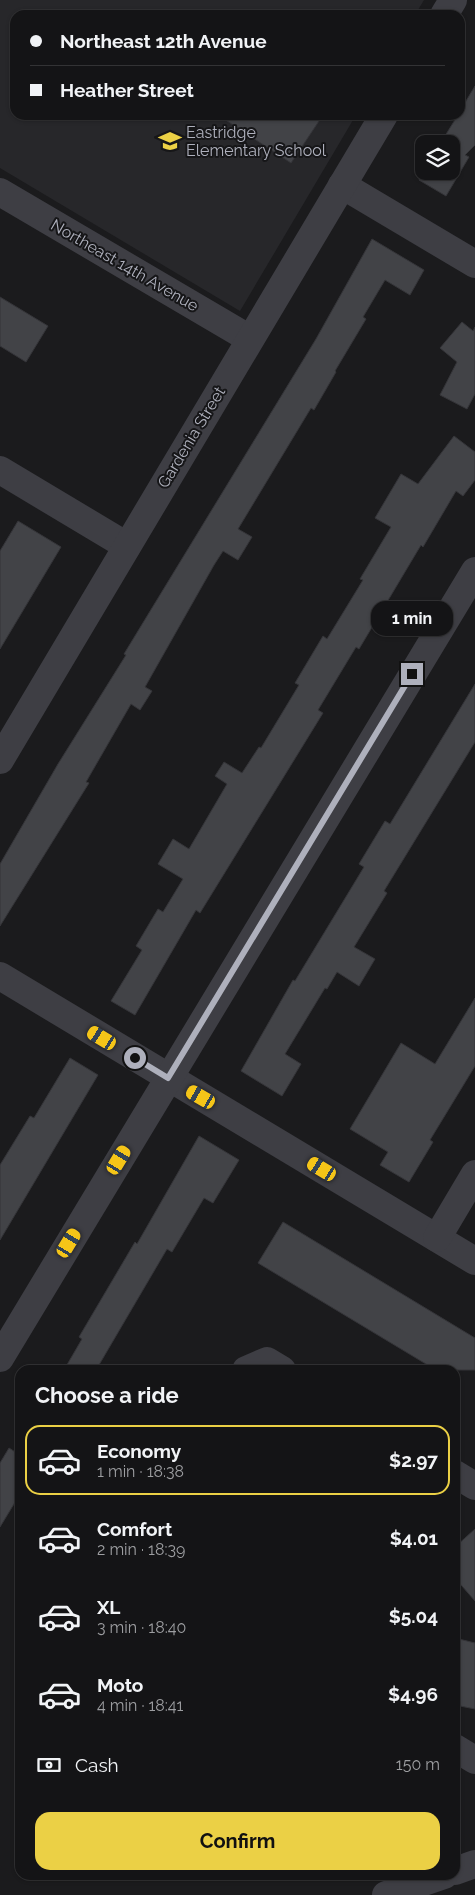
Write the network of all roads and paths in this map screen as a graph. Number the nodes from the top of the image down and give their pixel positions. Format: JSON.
{"nodes":[{"id":1,"x":381,"y":120,"type":"edge"},
{"id":2,"x":342,"y":185,"type":"junction"},
{"id":3,"x":0,"y":192,"type":"edge"},
{"id":4,"x":475,"y":264,"type":"edge"},
{"id":5,"x":250,"y":339,"type":"junction"},
{"id":6,"x":0,"y":470,"type":"edge"},
{"id":7,"x":127,"y":546,"type":"junction"},
{"id":8,"x":475,"y":570,"type":"edge"},
{"id":9,"x":0,"y":760,"type":"edge"},
{"id":10,"x":0,"y":976,"type":"edge"},
{"id":11,"x":168,"y":1078,"type":"junction"},
{"id":12,"x":475,"y":1174,"type":"edge"},
{"id":13,"x":437,"y":1238,"type":"junction"},
{"id":14,"x":475,"y":1261,"type":"edge"},
{"id":15,"x":0,"y":1358,"type":"edge"},
{"id":16,"x":258,"y":1365,"type":"edge"},
{"id":17,"x":274,"y":1365,"type":"edge"},
{"id":18,"x":460,"y":1477,"type":"edge"},
{"id":19,"x":475,"y":1486,"type":"edge"},
{"id":20,"x":460,"y":1751,"type":"edge"},
{"id":21,"x":475,"y":1760,"type":"edge"},
{"id":22,"x":475,"y":1864,"type":"edge"},
{"id":23,"x":460,"y":1869,"type":"edge"},
{"id":24,"x":430,"y":1880,"type":"edge"},
{"id":25,"x":386,"y":1895,"type":"edge"}],
"edges":[{"from":1,"to":2,"type":"street","name":"Gardenia Street"},
{"from":2,"to":4,"type":"street"},
{"from":2,"to":5,"type":"street","name":"Gardenia Street"},
{"from":3,"to":5,"type":"street","name":"Northeast 14th Avenue"},
{"from":5,"to":7,"type":"street","name":"Gardenia Street"},
{"from":6,"to":7,"type":"street"},
{"from":7,"to":9,"type":"street","name":"Gardenia Street"},
{"from":8,"to":11,"type":"street"},
{"from":10,"to":11,"type":"street"},
{"from":11,"to":13,"type":"street"},
{"from":11,"to":15,"type":"street"},
{"from":12,"to":13,"type":"street"},
{"from":13,"to":14,"type":"street"},
{"from":16,"to":17,"type":"street"},
{"from":18,"to":19,"type":"street"},
{"from":20,"to":21,"type":"street"},
{"from":22,"to":23,"type":"street"},
{"from":24,"to":25,"type":"street"}]}
